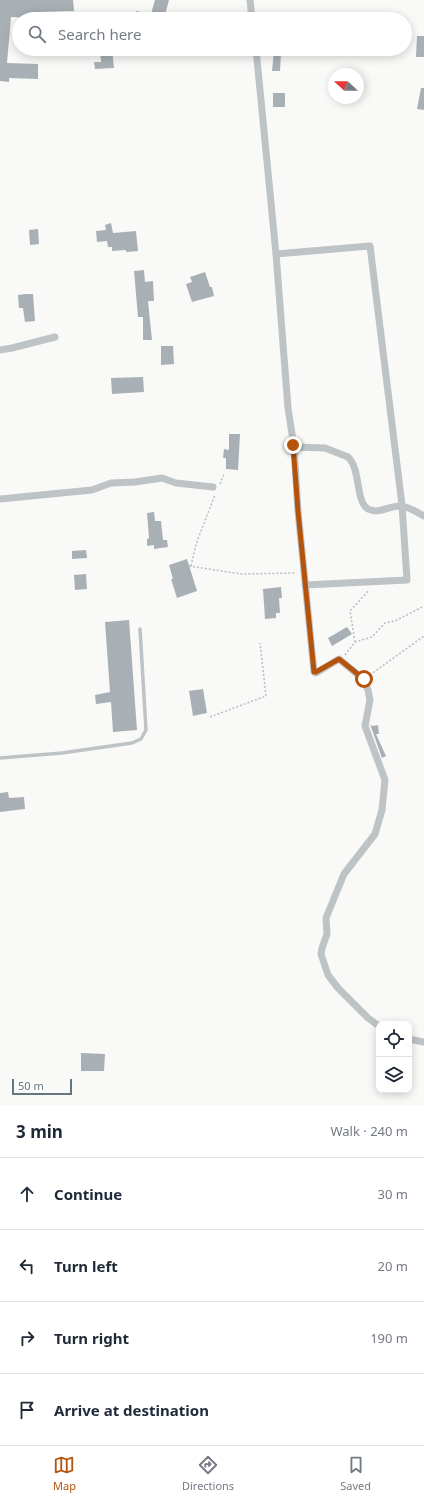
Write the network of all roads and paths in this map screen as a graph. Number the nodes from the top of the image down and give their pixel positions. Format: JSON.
{"nodes":[{"id":1,"x":250,"y":0,"type":"edge"},
{"id":2,"x":251,"y":12,"type":"edge"},
{"id":3,"x":257,"y":56,"type":"edge"},
{"id":4,"x":276,"y":254,"type":"junction"},
{"id":5,"x":55,"y":336,"type":"dead end"},
{"id":6,"x":0,"y":350,"type":"edge"},
{"id":7,"x":294,"y":447,"type":"junction"},
{"id":8,"x":224,"y":474,"type":"dead end"},
{"id":9,"x":216,"y":490,"type":"junction"},
{"id":10,"x":0,"y":499,"type":"edge"},
{"id":11,"x":402,"y":505,"type":"junction"},
{"id":12,"x":424,"y":516,"type":"edge"},
{"id":13,"x":304,"y":573,"type":"junction"},
{"id":14,"x":375,"y":582,"type":"junction"},
{"id":15,"x":306,"y":586,"type":"junction"},
{"id":16,"x":424,"y":606,"type":"edge"},
{"id":17,"x":140,"y":629,"type":"dead end"},
{"id":18,"x":424,"y":636,"type":"edge"},
{"id":19,"x":355,"y":642,"type":"junction"},
{"id":20,"x":260,"y":643,"type":"dead end"},
{"id":21,"x":341,"y":660,"type":"junction"},
{"id":22,"x":364,"y":679,"type":"junction"},
{"id":23,"x":210,"y":717,"type":"dead end"},
{"id":24,"x":0,"y":758,"type":"edge"},
{"id":25,"x":376,"y":1024,"type":"edge"},
{"id":26,"x":412,"y":1040,"type":"edge"},
{"id":27,"x":424,"y":1042,"type":"edge"}],
"edges":[{"from":1,"to":2,"type":"street"},
{"from":3,"to":4,"type":"street"},
{"from":4,"to":7,"type":"street"},
{"from":4,"to":11,"type":"street"},
{"from":5,"to":6,"type":"street"},
{"from":7,"to":11,"type":"street"},
{"from":7,"to":13,"type":"street"},
{"from":8,"to":9,"type":"path"},
{"from":9,"to":10,"type":"street"},
{"from":9,"to":13,"type":"path"},
{"from":11,"to":12,"type":"street"},
{"from":11,"to":14,"type":"street"},
{"from":13,"to":15,"type":"street"},
{"from":14,"to":15,"type":"street"},
{"from":14,"to":19,"type":"path"},
{"from":15,"to":21,"type":"street"},
{"from":16,"to":19,"type":"path"},
{"from":17,"to":24,"type":"lane"},
{"from":18,"to":22,"type":"path"},
{"from":19,"to":21,"type":"path"},
{"from":20,"to":23,"type":"path"},
{"from":21,"to":22,"type":"street"},
{"from":22,"to":25,"type":"street"},
{"from":26,"to":27,"type":"street"}]}
